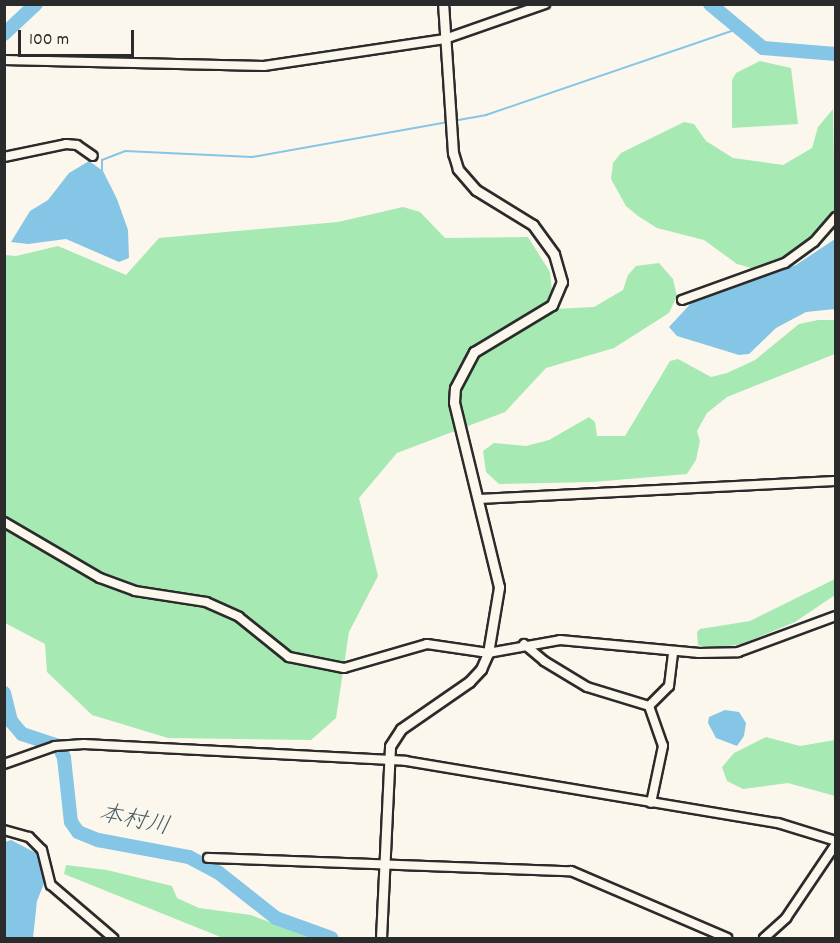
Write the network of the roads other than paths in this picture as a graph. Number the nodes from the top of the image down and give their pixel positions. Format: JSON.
{"nodes":[{"id":1,"x":443,"y":4,"type":"edge"},
{"id":2,"x":545,"y":4,"type":"edge"},
{"id":3,"x":445,"y":39,"type":"junction"},
{"id":4,"x":4,"y":60,"type":"edge"},
{"id":5,"x":93,"y":156,"type":"dead end"},
{"id":6,"x":4,"y":157,"type":"edge"},
{"id":7,"x":836,"y":217,"type":"edge"},
{"id":8,"x":682,"y":300,"type":"dead end"},
{"id":9,"x":836,"y":481,"type":"edge"},
{"id":10,"x":478,"y":499,"type":"junction"},
{"id":11,"x":4,"y":522,"type":"edge"},
{"id":12,"x":836,"y":616,"type":"edge"},
{"id":13,"x":524,"y":644,"type":"junction"},
{"id":14,"x":673,"y":651,"type":"junction"},
{"id":15,"x":488,"y":653,"type":"junction"},
{"id":16,"x":650,"y":706,"type":"junction"},
{"id":17,"x":387,"y":763,"type":"junction"},
{"id":18,"x":4,"y":764,"type":"edge"},
{"id":19,"x":651,"y":803,"type":"junction"},
{"id":20,"x":4,"y":830,"type":"edge"},
{"id":21,"x":836,"y":843,"type":"edge"},
{"id":22,"x":208,"y":858,"type":"dead end"},
{"id":23,"x":384,"y":866,"type":"junction"},
{"id":24,"x":113,"y":939,"type":"edge"},
{"id":25,"x":381,"y":939,"type":"edge"},
{"id":26,"x":727,"y":939,"type":"edge"},
{"id":27,"x":764,"y":939,"type":"edge"}],
"edges":[{"from":1,"to":3,"type":"street"},
{"from":2,"to":3,"type":"street"},
{"from":3,"to":4,"type":"street"},
{"from":3,"to":10,"type":"street"},
{"from":5,"to":6,"type":"street"},
{"from":7,"to":8,"type":"street"},
{"from":9,"to":10,"type":"street"},
{"from":10,"to":15,"type":"street"},
{"from":11,"to":15,"type":"street"},
{"from":12,"to":14,"type":"street"},
{"from":13,"to":14,"type":"street"},
{"from":13,"to":15,"type":"street"},
{"from":13,"to":16,"type":"street"},
{"from":14,"to":16,"type":"street"},
{"from":15,"to":17,"type":"street"},
{"from":16,"to":19,"type":"street"},
{"from":17,"to":18,"type":"street"},
{"from":17,"to":19,"type":"street"},
{"from":17,"to":23,"type":"street"},
{"from":19,"to":21,"type":"street"},
{"from":20,"to":24,"type":"street"},
{"from":21,"to":27,"type":"street"},
{"from":22,"to":23,"type":"street"},
{"from":23,"to":25,"type":"street"},
{"from":23,"to":26,"type":"street"}]}
